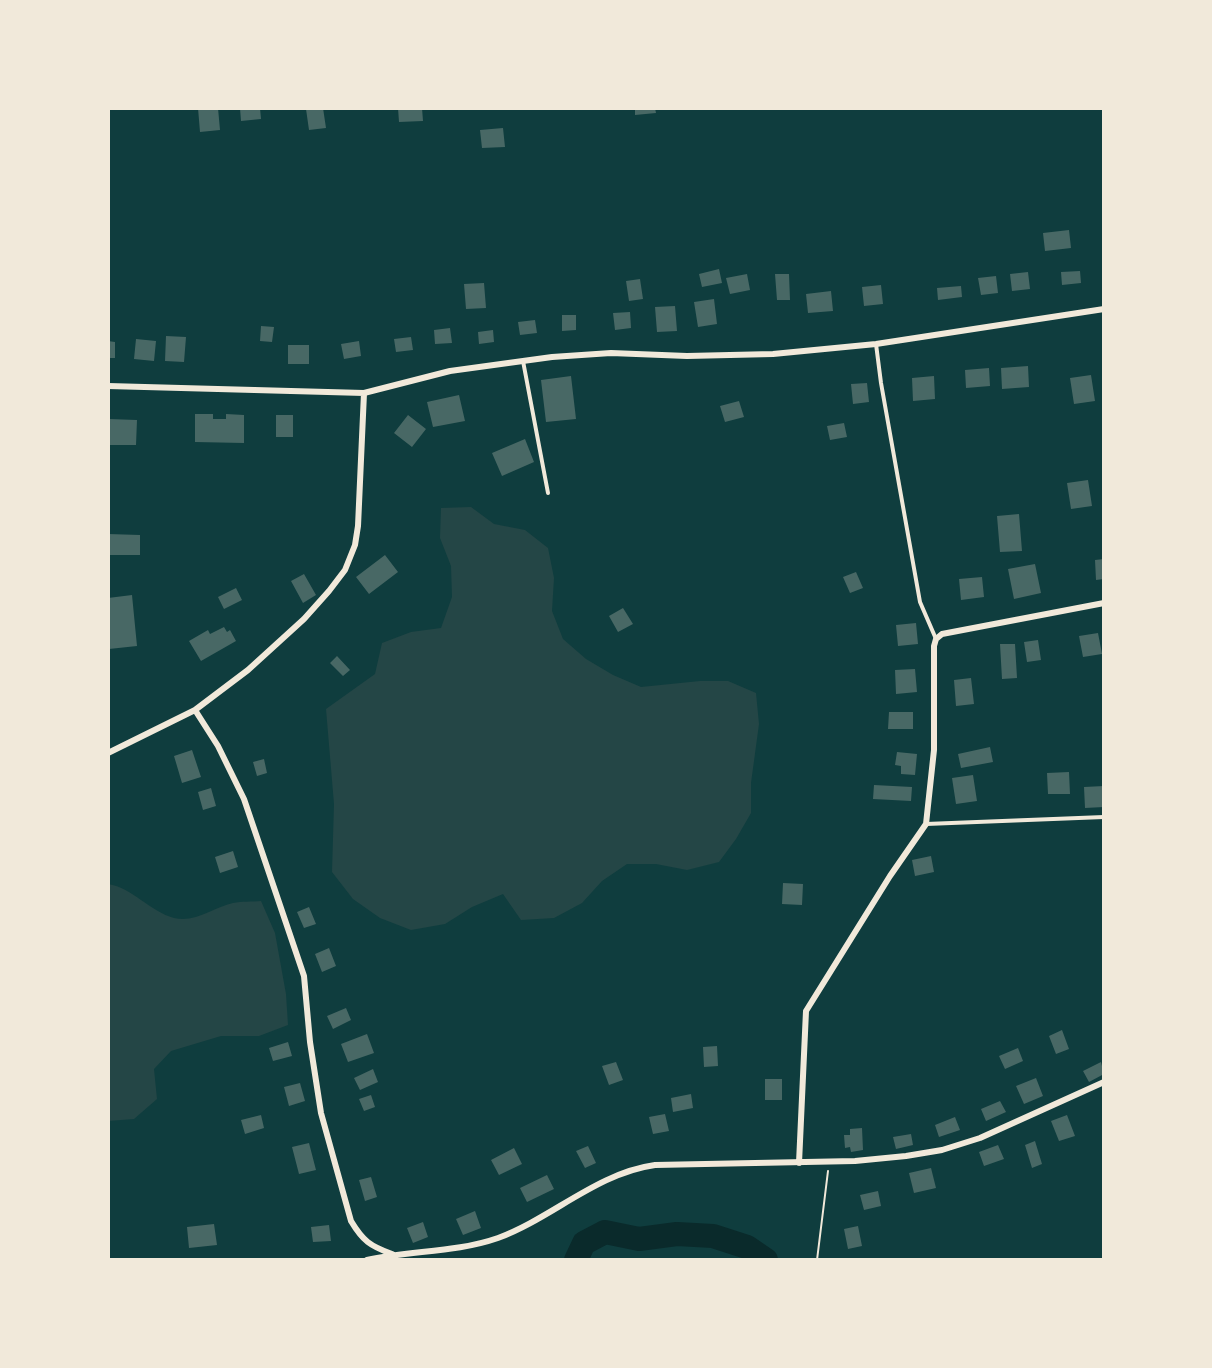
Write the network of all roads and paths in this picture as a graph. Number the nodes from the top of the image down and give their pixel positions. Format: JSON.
{"nodes":[{"id":1,"x":1104,"y":309,"type":"edge"},
{"id":2,"x":876,"y":344,"type":"junction"},
{"id":3,"x":523,"y":361,"type":"junction"},
{"id":4,"x":108,"y":386,"type":"edge"},
{"id":5,"x":364,"y":393,"type":"junction"},
{"id":6,"x":548,"y":493,"type":"dead end"},
{"id":7,"x":1104,"y":603,"type":"edge"},
{"id":8,"x":936,"y":639,"type":"junction"},
{"id":9,"x":195,"y":710,"type":"junction"},
{"id":10,"x":108,"y":753,"type":"edge"},
{"id":11,"x":1104,"y":817,"type":"edge"},
{"id":12,"x":926,"y":824,"type":"junction"},
{"id":13,"x":1104,"y":1082,"type":"edge"},
{"id":14,"x":829,"y":1162,"type":"junction"},
{"id":15,"x":800,"y":1163,"type":"junction"},
{"id":16,"x":392,"y":1254,"type":"junction"},
{"id":17,"x":367,"y":1260,"type":"edge"},
{"id":18,"x":816,"y":1260,"type":"edge"}],
"edges":[{"from":1,"to":2,"type":"street"},
{"from":2,"to":3,"type":"street"},
{"from":2,"to":8,"type":"lane"},
{"from":3,"to":5,"type":"street"},
{"from":3,"to":6,"type":"lane"},
{"from":4,"to":5,"type":"street"},
{"from":5,"to":9,"type":"street"},
{"from":7,"to":8,"type":"street"},
{"from":8,"to":12,"type":"street"},
{"from":9,"to":10,"type":"street"},
{"from":9,"to":16,"type":"street"},
{"from":11,"to":12,"type":"lane"},
{"from":12,"to":15,"type":"street"},
{"from":13,"to":14,"type":"street"},
{"from":14,"to":15,"type":"street"},
{"from":14,"to":18,"type":"path"},
{"from":15,"to":16,"type":"street"},
{"from":16,"to":17,"type":"street"}]}
